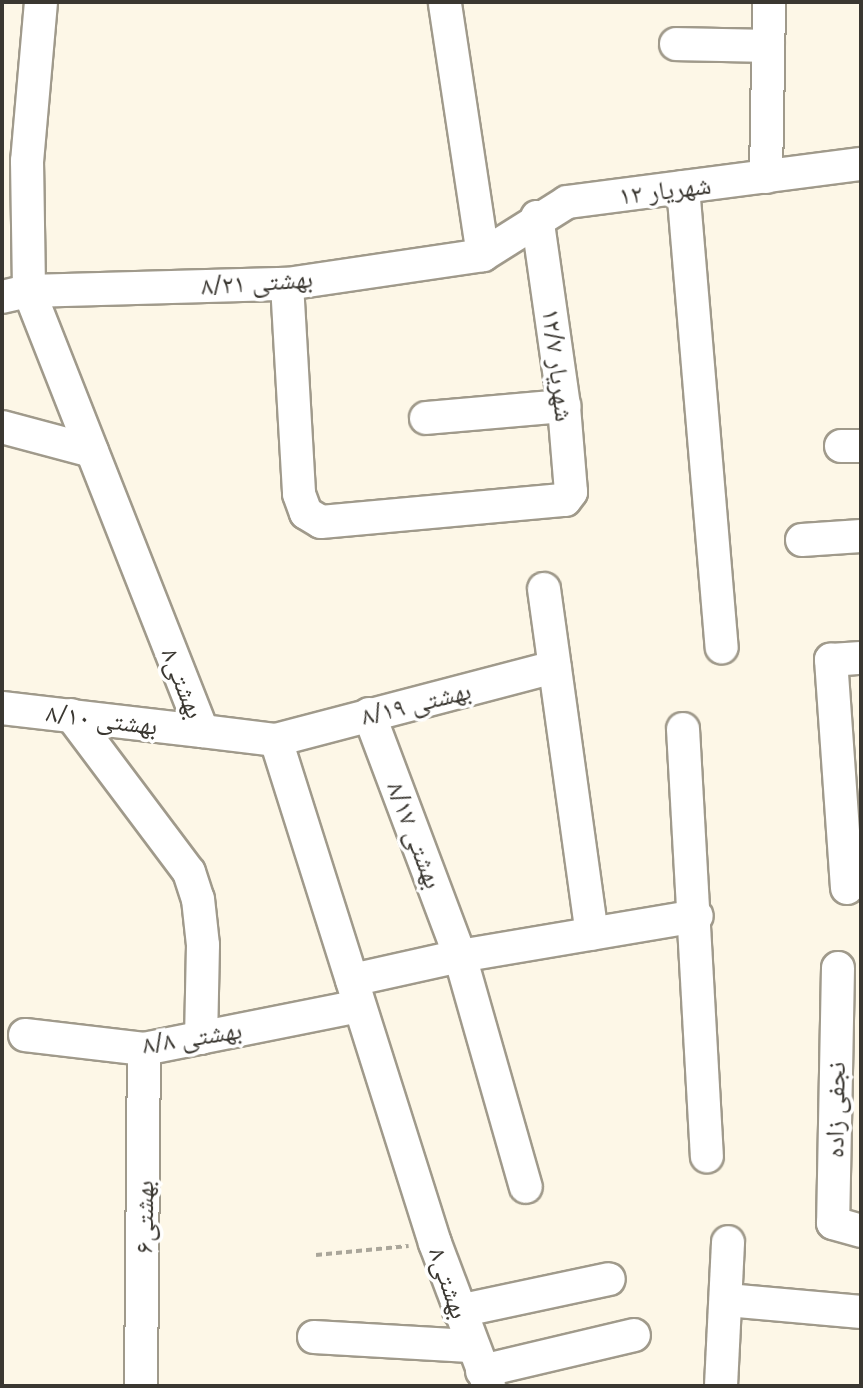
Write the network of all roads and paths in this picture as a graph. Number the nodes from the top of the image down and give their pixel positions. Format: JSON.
{"nodes":[{"id":1,"x":41,"y":2,"type":"edge"},
{"id":2,"x":769,"y":2,"type":"edge"},
{"id":3,"x":445,"y":4,"type":"edge"},
{"id":4,"x":676,"y":44,"type":"dead end"},
{"id":5,"x":768,"y":46,"type":"junction"},
{"id":6,"x":861,"y":164,"type":"edge"},
{"id":7,"x":766,"y":177,"type":"junction"},
{"id":8,"x":14,"y":181,"type":"edge"},
{"id":9,"x":683,"y":187,"type":"junction"},
{"id":10,"x":537,"y":217,"type":"junction"},
{"id":11,"x":483,"y":255,"type":"junction"},
{"id":12,"x":287,"y":284,"type":"junction"},
{"id":13,"x":15,"y":294,"type":"edge"},
{"id":14,"x":564,"y":406,"type":"junction"},
{"id":15,"x":426,"y":418,"type":"dead end"},
{"id":16,"x":2,"y":427,"type":"edge"},
{"id":17,"x":92,"y":451,"type":"junction"},
{"id":18,"x":861,"y":536,"type":"edge"},
{"id":19,"x":802,"y":540,"type":"dead end"},
{"id":20,"x":544,"y":589,"type":"dead end"},
{"id":21,"x":722,"y":647,"type":"dead end"},
{"id":22,"x":861,"y":658,"type":"edge"},
{"id":23,"x":555,"y":667,"type":"junction"},
{"id":24,"x":2,"y":708,"type":"edge"},
{"id":25,"x":369,"y":714,"type":"junction"},
{"id":26,"x":71,"y":715,"type":"junction"},
{"id":27,"x":683,"y":729,"type":"dead end"},
{"id":28,"x":202,"y":731,"type":"junction"},
{"id":29,"x":276,"y":740,"type":"junction"},
{"id":30,"x":847,"y":888,"type":"dead end"},
{"id":31,"x":697,"y":916,"type":"junction"},
{"id":32,"x":592,"y":934,"type":"junction"},
{"id":33,"x":460,"y":956,"type":"junction"},
{"id":34,"x":838,"y":968,"type":"dead end"},
{"id":35,"x":355,"y":993,"type":"junction"},
{"id":36,"x":25,"y":1035,"type":"dead end"},
{"id":37,"x":201,"y":1038,"type":"junction"},
{"id":38,"x":144,"y":1049,"type":"junction"},
{"id":39,"x":707,"y":1156,"type":"dead end"},
{"id":40,"x":526,"y":1187,"type":"dead end"},
{"id":41,"x":861,"y":1231,"type":"edge"},
{"id":42,"x":728,"y":1242,"type":"dead end"},
{"id":43,"x":435,"y":1243,"type":"junction"},
{"id":44,"x":316,"y":1255,"type":"dead end"},
{"id":45,"x":609,"y":1279,"type":"dead end"},
{"id":46,"x":727,"y":1300,"type":"junction"},
{"id":47,"x":459,"y":1311,"type":"junction"},
{"id":48,"x":861,"y":1312,"type":"edge"},
{"id":49,"x":634,"y":1335,"type":"dead end"},
{"id":50,"x":314,"y":1337,"type":"dead end"},
{"id":51,"x":480,"y":1367,"type":"edge"},
{"id":52,"x":141,"y":1386,"type":"edge"},
{"id":53,"x":721,"y":1386,"type":"edge"}],
"edges":[{"from":1,"to":8,"type":"street","name":"بهشتی۸"},
{"from":2,"to":5,"type":"street"},
{"from":3,"to":11,"type":"street"},
{"from":4,"to":5,"type":"street"},
{"from":5,"to":7,"type":"street"},
{"from":6,"to":7,"type":"street","name":"شهریار ۱۲"},
{"from":7,"to":9,"type":"street","name":"شهریار ۱۲"},
{"from":8,"to":13,"type":"street","name":"بهشتی۸"},
{"from":9,"to":10,"type":"street","name":"شهریار ۱۲"},
{"from":9,"to":21,"type":"street"},
{"from":10,"to":11,"type":"street","name":"شهریار ۱۲"},
{"from":10,"to":14,"type":"street","name":"شهریار ۱۲/۷"},
{"from":11,"to":12,"type":"street","name":"بهشتی ۸/۲۱"},
{"from":12,"to":13,"type":"street","name":"بهشتی ۸/۲۱"},
{"from":12,"to":14,"type":"street","name":"شهریار ۱۲/۷"},
{"from":13,"to":17,"type":"street","name":"بهشتی۸"},
{"from":14,"to":15,"type":"street"},
{"from":16,"to":17,"type":"street"},
{"from":17,"to":28,"type":"street","name":"بهشتی۸"},
{"from":18,"to":19,"type":"street"},
{"from":20,"to":23,"type":"street"},
{"from":22,"to":30,"type":"street"},
{"from":23,"to":25,"type":"street","name":"بهشتی ۸/۱۹"},
{"from":23,"to":32,"type":"street"},
{"from":24,"to":26,"type":"street","name":"بهشتی ۸/۱۰"},
{"from":25,"to":29,"type":"street","name":"بهشتی ۸/۱۹"},
{"from":25,"to":33,"type":"street","name":"بهشتی ۸/۱۷"},
{"from":26,"to":28,"type":"street","name":"بهشتی ۸/۱۰"},
{"from":26,"to":37,"type":"street"},
{"from":27,"to":31,"type":"street"},
{"from":28,"to":29,"type":"street","name":"بهشتی۸"},
{"from":29,"to":35,"type":"street","name":"بهشتی۸"},
{"from":31,"to":32,"type":"street"},
{"from":31,"to":39,"type":"street"},
{"from":32,"to":33,"type":"street"},
{"from":33,"to":35,"type":"street"},
{"from":33,"to":40,"type":"street","name":"بهشتی ۸/۱۷"},
{"from":34,"to":41,"type":"street","name":"نجفی زاده"},
{"from":35,"to":37,"type":"street","name":"بهشتی ۸/۸"},
{"from":35,"to":43,"type":"street","name":"بهشتی۸"},
{"from":36,"to":38,"type":"street","name":"بهشتی ۸/۸"},
{"from":37,"to":38,"type":"street","name":"بهشتی ۸/۸"},
{"from":38,"to":52,"type":"street","name":"بهشتی۶"},
{"from":42,"to":46,"type":"street"},
{"from":43,"to":44,"type":"path"},
{"from":43,"to":47,"type":"street","name":"بهشتی۸"},
{"from":45,"to":47,"type":"street"},
{"from":46,"to":48,"type":"street"},
{"from":46,"to":53,"type":"street"},
{"from":47,"to":51,"type":"street","name":"بهشتی۸"},
{"from":49,"to":51,"type":"street"},
{"from":50,"to":51,"type":"street"}]}
